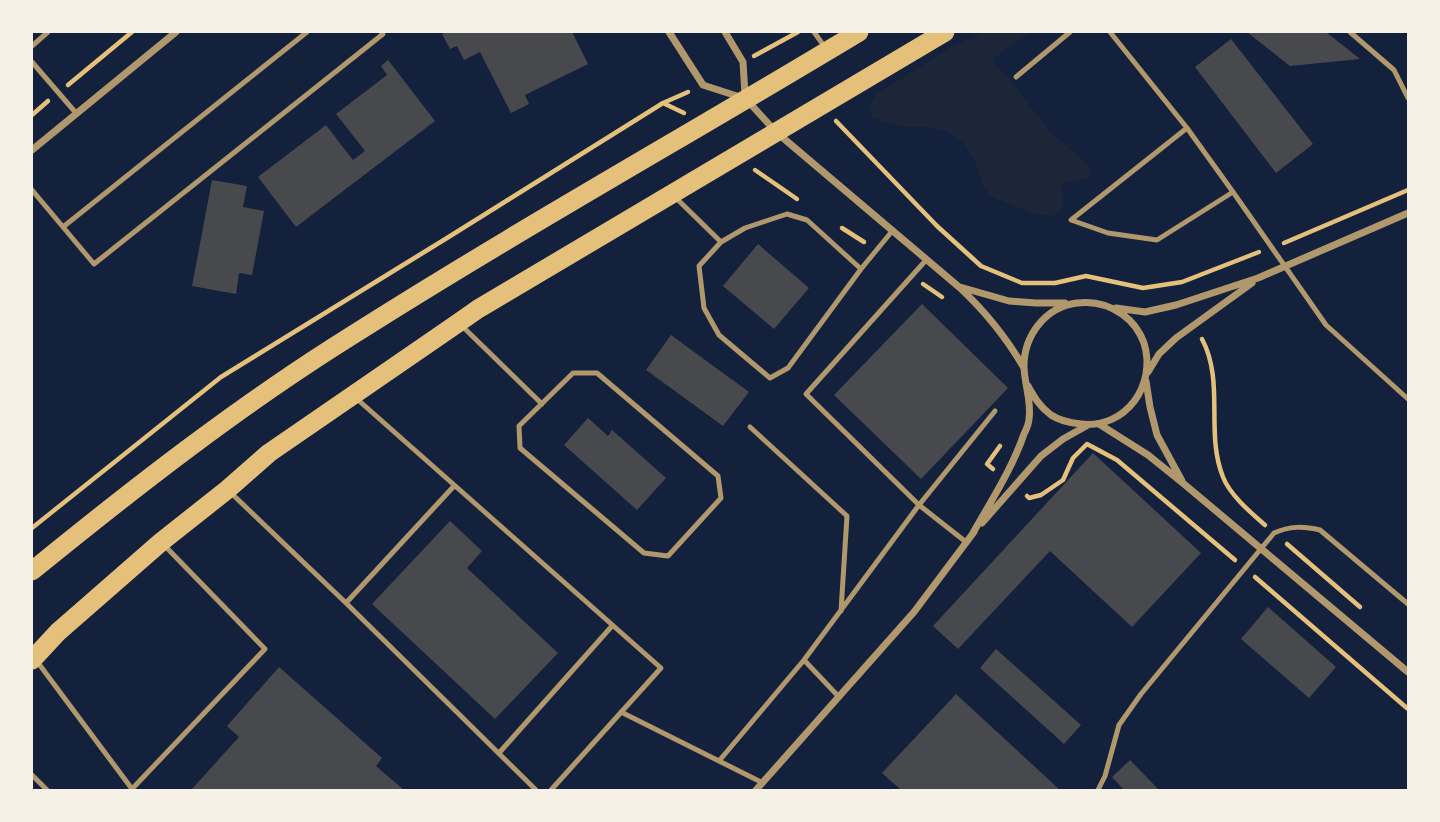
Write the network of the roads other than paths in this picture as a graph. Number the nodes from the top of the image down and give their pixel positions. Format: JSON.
{"nodes":[{"id":1,"x":48,"y":32,"type":"edge"},
{"id":2,"x":176,"y":32,"type":"edge"},
{"id":3,"x":307,"y":32,"type":"edge"},
{"id":4,"x":381,"y":32,"type":"edge"},
{"id":5,"x":669,"y":32,"type":"edge"},
{"id":6,"x":724,"y":32,"type":"edge"},
{"id":7,"x":814,"y":32,"type":"edge"},
{"id":8,"x":859,"y":32,"type":"edge"},
{"id":9,"x":945,"y":32,"type":"edge"},
{"id":10,"x":1070,"y":32,"type":"edge"},
{"id":11,"x":1110,"y":32,"type":"edge"},
{"id":12,"x":1350,"y":32,"type":"edge"},
{"id":13,"x":32,"y":46,"type":"edge"},
{"id":14,"x":827,"y":51,"type":"junction"},
{"id":15,"x":32,"y":62,"type":"edge"},
{"id":16,"x":1016,"y":77,"type":"dead end"},
{"id":17,"x":1409,"y":98,"type":"edge"},
{"id":18,"x":746,"y":99,"type":"junction"},
{"id":19,"x":76,"y":113,"type":"junction"},
{"id":20,"x":1187,"y":128,"type":"junction"},
{"id":21,"x":776,"y":132,"type":"junction"},
{"id":22,"x":32,"y":150,"type":"edge"},
{"id":23,"x":32,"y":190,"type":"edge"},
{"id":24,"x":1233,"y":192,"type":"junction"},
{"id":25,"x":673,"y":195,"type":"junction"},
{"id":26,"x":1409,"y":213,"type":"edge"},
{"id":27,"x":63,"y":227,"type":"junction"},
{"id":28,"x":893,"y":230,"type":"junction"},
{"id":29,"x":721,"y":242,"type":"junction"},
{"id":30,"x":927,"y":259,"type":"junction"},
{"id":31,"x":1284,"y":267,"type":"junction"},
{"id":32,"x":861,"y":269,"type":"junction"},
{"id":33,"x":1258,"y":278,"type":"junction"},
{"id":34,"x":959,"y":287,"type":"junction"},
{"id":35,"x":1076,"y":303,"type":"junction"},
{"id":36,"x":1112,"y":308,"type":"junction"},
{"id":37,"x":458,"y":323,"type":"junction"},
{"id":38,"x":1024,"y":368,"type":"junction"},
{"id":39,"x":1147,"y":376,"type":"junction"},
{"id":40,"x":1028,"y":386,"type":"junction"},
{"id":41,"x":353,"y":396,"type":"junction"},
{"id":42,"x":1409,"y":398,"type":"edge"},
{"id":43,"x":542,"y":404,"type":"junction"},
{"id":44,"x":995,"y":411,"type":"dead end"},
{"id":45,"x":1099,"y":424,"type":"junction"},
{"id":46,"x":1089,"y":425,"type":"junction"},
{"id":47,"x":750,"y":427,"type":"dead end"},
{"id":48,"x":1184,"y":484,"type":"junction"},
{"id":49,"x":454,"y":486,"type":"junction"},
{"id":50,"x":228,"y":489,"type":"junction"},
{"id":51,"x":919,"y":505,"type":"junction"},
{"id":52,"x":973,"y":533,"type":"junction"},
{"id":53,"x":160,"y":542,"type":"junction"},
{"id":54,"x":966,"y":542,"type":"junction"},
{"id":55,"x":1261,"y":549,"type":"junction"},
{"id":56,"x":32,"y":571,"type":"edge"},
{"id":57,"x":346,"y":603,"type":"junction"},
{"id":58,"x":1409,"y":604,"type":"edge"},
{"id":59,"x":841,"y":611,"type":"junction"},
{"id":60,"x":612,"y":626,"type":"junction"},
{"id":61,"x":33,"y":659,"type":"edge"},
{"id":62,"x":804,"y":660,"type":"junction"},
{"id":63,"x":1409,"y":672,"type":"edge"},
{"id":64,"x":839,"y":697,"type":"junction"},
{"id":65,"x":621,"y":712,"type":"junction"},
{"id":66,"x":499,"y":753,"type":"junction"},
{"id":67,"x":719,"y":761,"type":"junction"},
{"id":68,"x":32,"y":775,"type":"edge"},
{"id":69,"x":762,"y":783,"type":"junction"},
{"id":70,"x":46,"y":790,"type":"edge"},
{"id":71,"x":133,"y":790,"type":"edge"},
{"id":72,"x":536,"y":790,"type":"edge"},
{"id":73,"x":551,"y":790,"type":"edge"},
{"id":74,"x":756,"y":790,"type":"edge"},
{"id":75,"x":1098,"y":790,"type":"edge"}],
"edges":[{"from":1,"to":13,"type":"lane"},
{"from":2,"to":19,"type":"street"},
{"from":3,"to":27,"type":"lane"},
{"from":4,"to":27,"type":"lane"},
{"from":5,"to":18,"type":"street"},
{"from":6,"to":18,"type":"street"},
{"from":7,"to":14,"type":"lane"},
{"from":8,"to":14,"type":"highway"},
{"from":9,"to":21,"type":"highway"},
{"from":10,"to":16,"type":"lane"},
{"from":11,"to":20,"type":"lane"},
{"from":12,"to":17,"type":"lane"},
{"from":14,"to":18,"type":"highway"},
{"from":15,"to":19,"type":"lane"},
{"from":18,"to":21,"type":"street"},
{"from":18,"to":56,"type":"highway"},
{"from":19,"to":22,"type":"street"},
{"from":20,"to":24,"type":"lane"},
{"from":20,"to":24,"type":"lane"},
{"from":21,"to":25,"type":"highway"},
{"from":21,"to":28,"type":"street"},
{"from":23,"to":27,"type":"lane"},
{"from":24,"to":31,"type":"lane"},
{"from":25,"to":29,"type":"lane"},
{"from":25,"to":37,"type":"highway"},
{"from":26,"to":31,"type":"street"},
{"from":28,"to":30,"type":"street"},
{"from":28,"to":32,"type":"lane"},
{"from":29,"to":32,"type":"lane"},
{"from":29,"to":32,"type":"lane"},
{"from":30,"to":34,"type":"street"},
{"from":30,"to":51,"type":"lane"},
{"from":31,"to":33,"type":"street"},
{"from":31,"to":42,"type":"lane"},
{"from":33,"to":36,"type":"street"},
{"from":33,"to":39,"type":"street"},
{"from":34,"to":35,"type":"street"},
{"from":34,"to":38,"type":"street"},
{"from":35,"to":36,"type":"street"},
{"from":35,"to":38,"type":"street"},
{"from":36,"to":39,"type":"street"},
{"from":37,"to":41,"type":"highway"},
{"from":37,"to":43,"type":"lane"},
{"from":38,"to":40,"type":"street"},
{"from":39,"to":45,"type":"street"},
{"from":39,"to":48,"type":"street"},
{"from":40,"to":46,"type":"street"},
{"from":40,"to":52,"type":"street"},
{"from":41,"to":49,"type":"lane"},
{"from":41,"to":50,"type":"highway"},
{"from":43,"to":43,"type":"lane"},
{"from":44,"to":51,"type":"lane"},
{"from":45,"to":46,"type":"street"},
{"from":45,"to":48,"type":"street"},
{"from":46,"to":52,"type":"street"},
{"from":47,"to":59,"type":"lane"},
{"from":48,"to":55,"type":"street"},
{"from":49,"to":57,"type":"lane"},
{"from":49,"to":60,"type":"lane"},
{"from":50,"to":53,"type":"highway"},
{"from":50,"to":57,"type":"lane"},
{"from":51,"to":54,"type":"lane"},
{"from":51,"to":59,"type":"lane"},
{"from":52,"to":54,"type":"street"},
{"from":53,"to":61,"type":"highway"},
{"from":53,"to":71,"type":"lane"},
{"from":54,"to":64,"type":"street"},
{"from":55,"to":58,"type":"lane"},
{"from":55,"to":63,"type":"street"},
{"from":55,"to":75,"type":"lane"},
{"from":57,"to":66,"type":"lane"},
{"from":59,"to":62,"type":"lane"},
{"from":60,"to":65,"type":"lane"},
{"from":60,"to":66,"type":"lane"},
{"from":61,"to":71,"type":"lane"},
{"from":62,"to":64,"type":"lane"},
{"from":62,"to":67,"type":"lane"},
{"from":64,"to":69,"type":"street"},
{"from":65,"to":67,"type":"lane"},
{"from":65,"to":73,"type":"lane"},
{"from":66,"to":72,"type":"lane"},
{"from":67,"to":69,"type":"lane"},
{"from":68,"to":70,"type":"lane"},
{"from":69,"to":74,"type":"street"}]}
